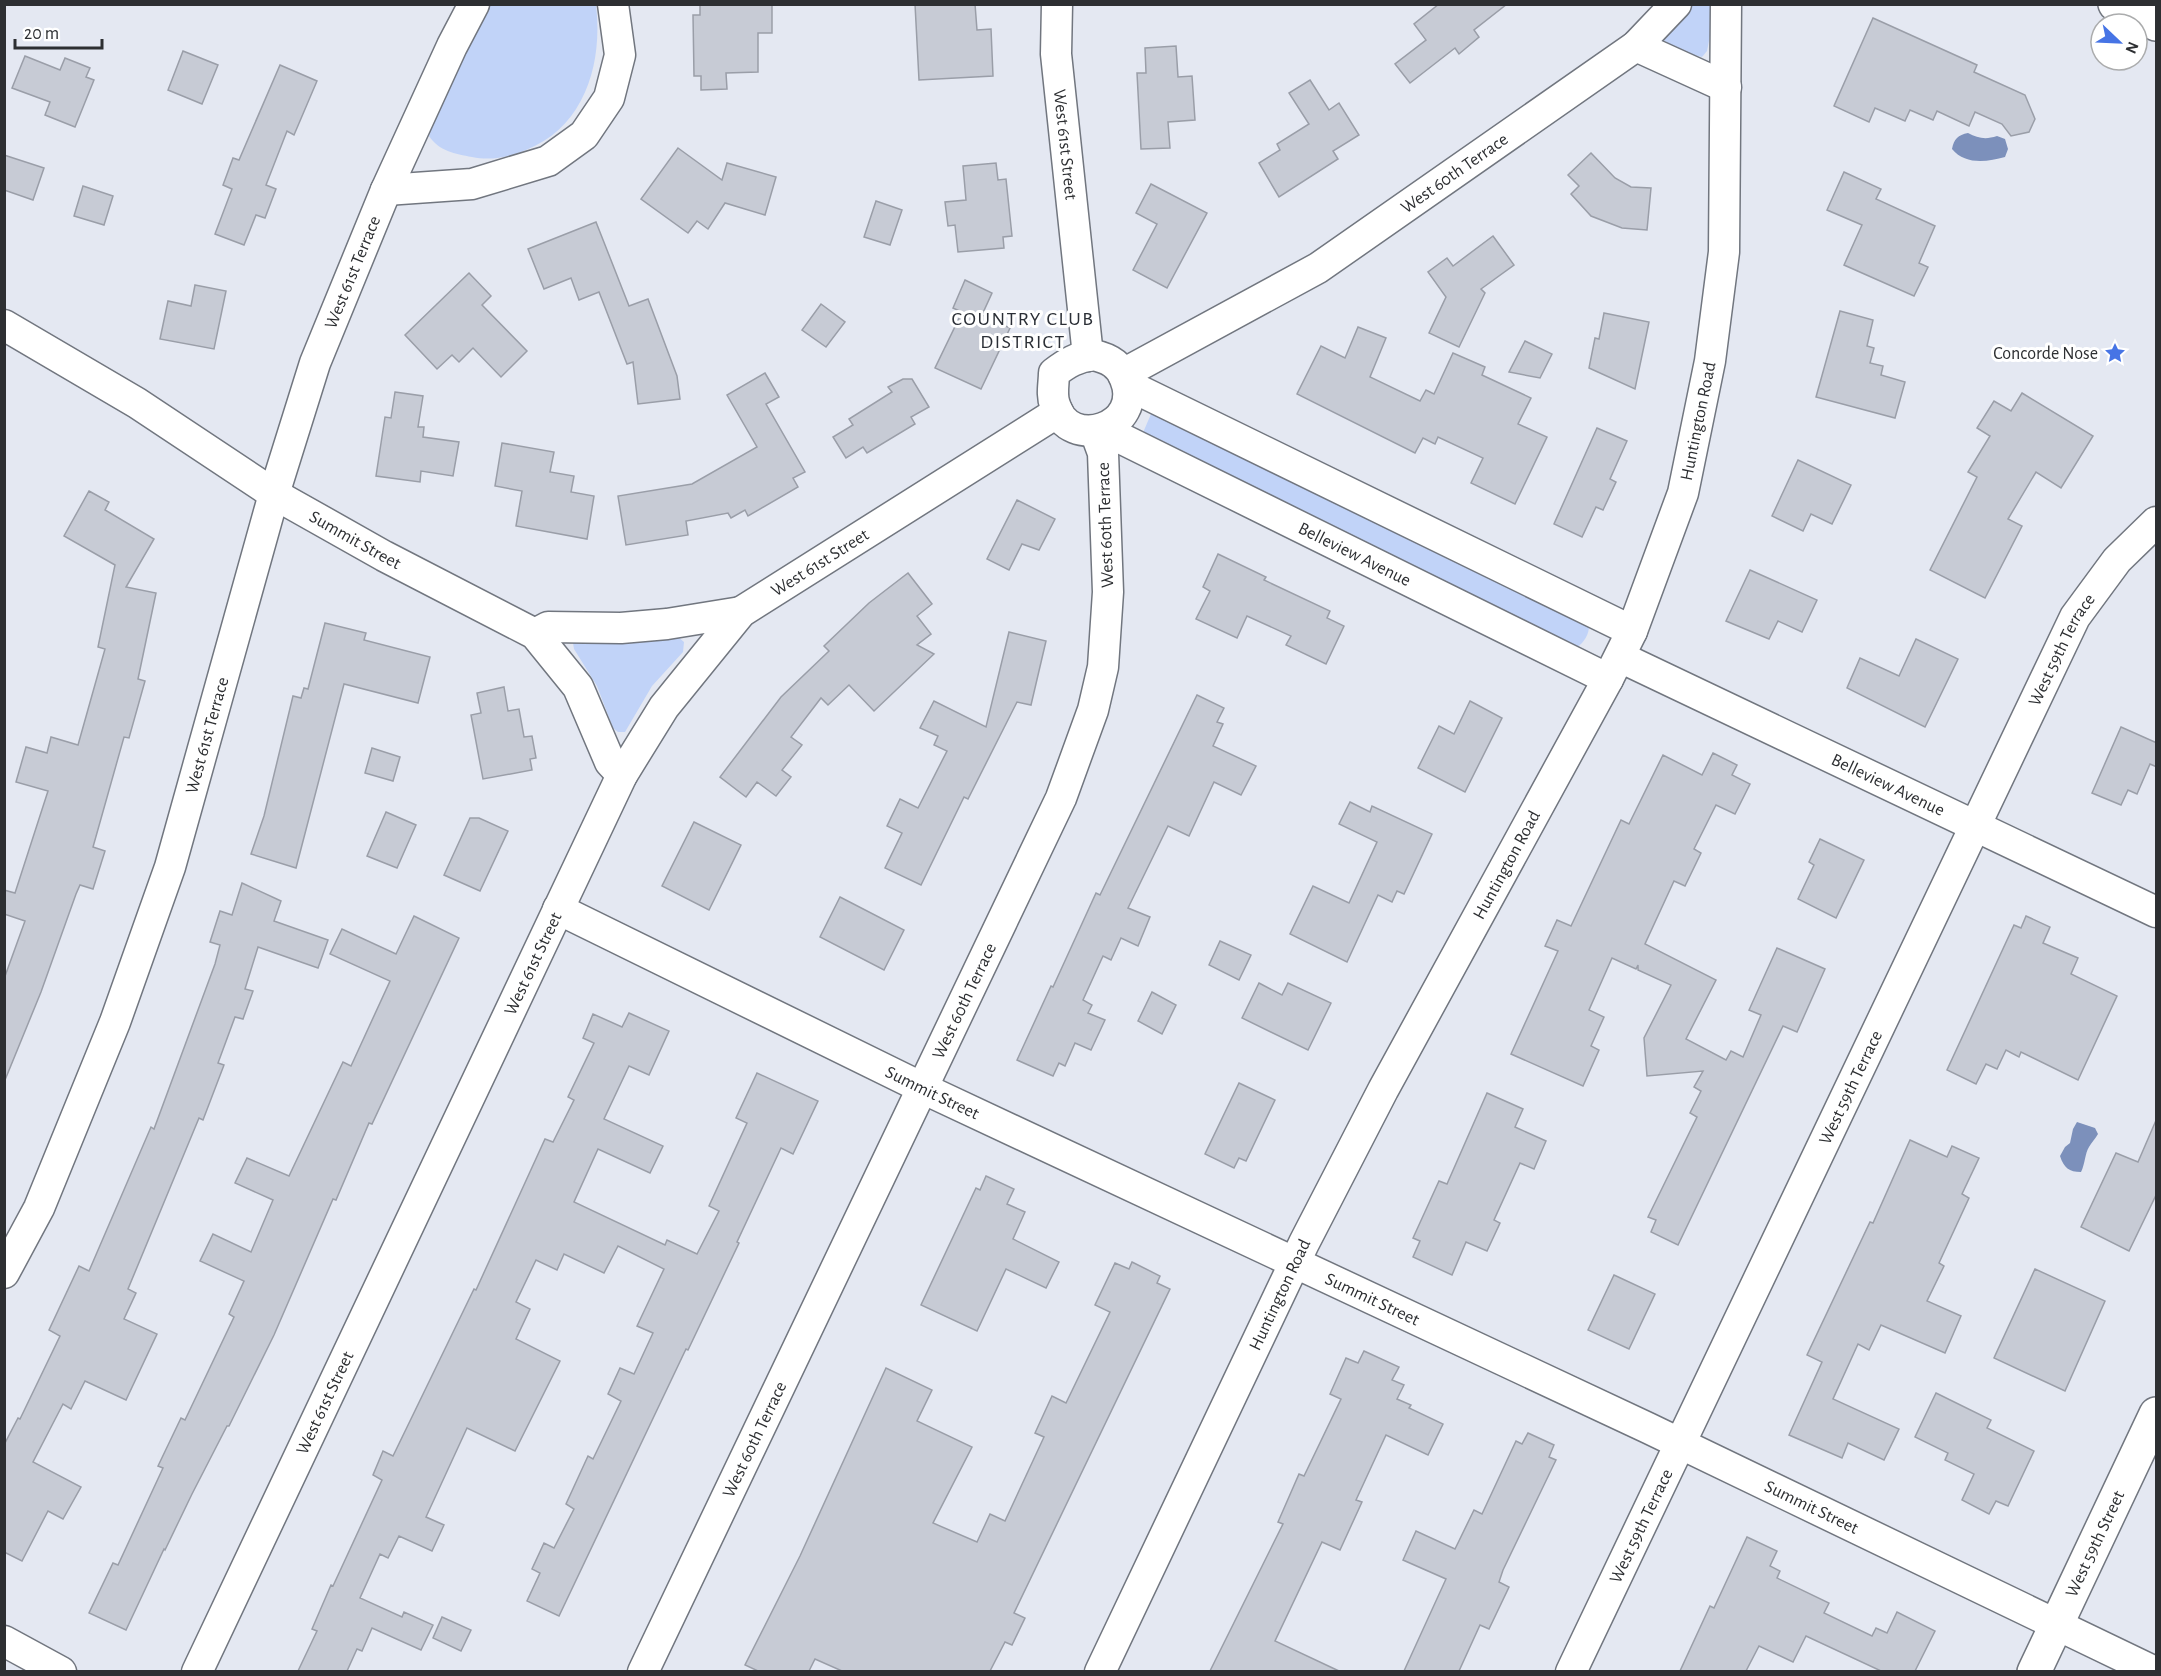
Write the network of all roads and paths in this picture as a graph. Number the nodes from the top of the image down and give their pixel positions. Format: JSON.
{"nodes":[{"id":1,"x":474,"y":4,"type":"edge"},
{"id":2,"x":613,"y":4,"type":"edge"},
{"id":3,"x":1057,"y":4,"type":"edge"},
{"id":4,"x":1676,"y":4,"type":"edge"},
{"id":5,"x":1726,"y":4,"type":"edge"},
{"id":6,"x":2115,"y":4,"type":"edge"},
{"id":7,"x":2157,"y":24,"type":"edge"},
{"id":8,"x":1636,"y":46,"type":"junction"},
{"id":9,"x":1726,"y":87,"type":"junction"},
{"id":10,"x":386,"y":190,"type":"junction"},
{"id":11,"x":4,"y":325,"type":"edge"},
{"id":12,"x":1088,"y":356,"type":"junction"},
{"id":13,"x":1126,"y":379,"type":"junction"},
{"id":14,"x":1058,"y":412,"type":"junction"},
{"id":15,"x":1099,"y":430,"type":"junction"},
{"id":16,"x":274,"y":494,"type":"junction"},
{"id":17,"x":2157,"y":522,"type":"edge"},
{"id":18,"x":741,"y":612,"type":"junction"},
{"id":19,"x":535,"y":634,"type":"junction"},
{"id":20,"x":1620,"y":656,"type":"junction"},
{"id":21,"x":622,"y":775,"type":"junction"},
{"id":22,"x":1974,"y":825,"type":"junction"},
{"id":23,"x":558,"y":909,"type":"junction"},
{"id":24,"x":2157,"y":912,"type":"edge"},
{"id":25,"x":922,"y":1088,"type":"junction"},
{"id":26,"x":1294,"y":1262,"type":"junction"},
{"id":27,"x":4,"y":1273,"type":"edge"},
{"id":28,"x":2157,"y":1414,"type":"edge"},
{"id":29,"x":1680,"y":1443,"type":"junction"},
{"id":30,"x":2056,"y":1624,"type":"junction"},
{"id":31,"x":4,"y":1641,"type":"edge"},
{"id":32,"x":61,"y":1671,"type":"edge"},
{"id":33,"x":197,"y":1671,"type":"edge"},
{"id":34,"x":644,"y":1671,"type":"edge"},
{"id":35,"x":1100,"y":1671,"type":"edge"},
{"id":36,"x":1571,"y":1671,"type":"edge"},
{"id":37,"x":2034,"y":1671,"type":"edge"},
{"id":38,"x":2155,"y":1671,"type":"edge"}],
"edges":[{"from":1,"to":10,"type":"street","name":"West 61st Terrace"},
{"from":2,"to":10,"type":"street"},
{"from":3,"to":12,"type":"street","name":"West 61st Street"},
{"from":4,"to":8,"type":"street","name":"West 60th Terrace"},
{"from":5,"to":9,"type":"street","name":"Huntington Road"},
{"from":6,"to":7,"type":"street"},
{"from":8,"to":9,"type":"street"},
{"from":8,"to":13,"type":"street","name":"West 60th Terrace"},
{"from":9,"to":20,"type":"street","name":"Huntington Road"},
{"from":10,"to":16,"type":"street","name":"West 61st Terrace"},
{"from":11,"to":16,"type":"street","name":"Summit Street"},
{"from":12,"to":13,"type":"street"},
{"from":12,"to":14,"type":"street"},
{"from":13,"to":15,"type":"street"},
{"from":13,"to":20,"type":"street","name":"Belleview Avenue"},
{"from":14,"to":15,"type":"street"},
{"from":14,"to":18,"type":"street","name":"West 61st Street"},
{"from":15,"to":20,"type":"street","name":"Belleview Avenue"},
{"from":15,"to":25,"type":"street","name":"West 60th Terrace"},
{"from":16,"to":19,"type":"street","name":"Summit Street"},
{"from":16,"to":27,"type":"street","name":"West 61st Terrace"},
{"from":17,"to":22,"type":"street","name":"West 59th Terrace"},
{"from":18,"to":19,"type":"street"},
{"from":18,"to":21,"type":"street","name":"West 61st Street"},
{"from":19,"to":21,"type":"street"},
{"from":20,"to":22,"type":"street","name":"Belleview Avenue"},
{"from":20,"to":26,"type":"street","name":"Huntington Road"},
{"from":21,"to":23,"type":"street","name":"West 61st Street"},
{"from":22,"to":24,"type":"street","name":"Belleview Avenue"},
{"from":22,"to":29,"type":"street","name":"West 59th Terrace"},
{"from":23,"to":25,"type":"street","name":"Summit Street"},
{"from":23,"to":33,"type":"street","name":"West 61st Street"},
{"from":25,"to":26,"type":"street","name":"Summit Street"},
{"from":25,"to":34,"type":"street","name":"West 60th Terrace"},
{"from":26,"to":29,"type":"street","name":"Summit Street"},
{"from":26,"to":35,"type":"street","name":"Huntington Road"},
{"from":28,"to":30,"type":"street","name":"West 59th Street"},
{"from":29,"to":30,"type":"street","name":"Summit Street"},
{"from":29,"to":36,"type":"street","name":"West 59th Terrace"},
{"from":30,"to":37,"type":"street","name":"West 59th Street"},
{"from":30,"to":38,"type":"street","name":"Summit Street"},
{"from":31,"to":32,"type":"street"}]}
